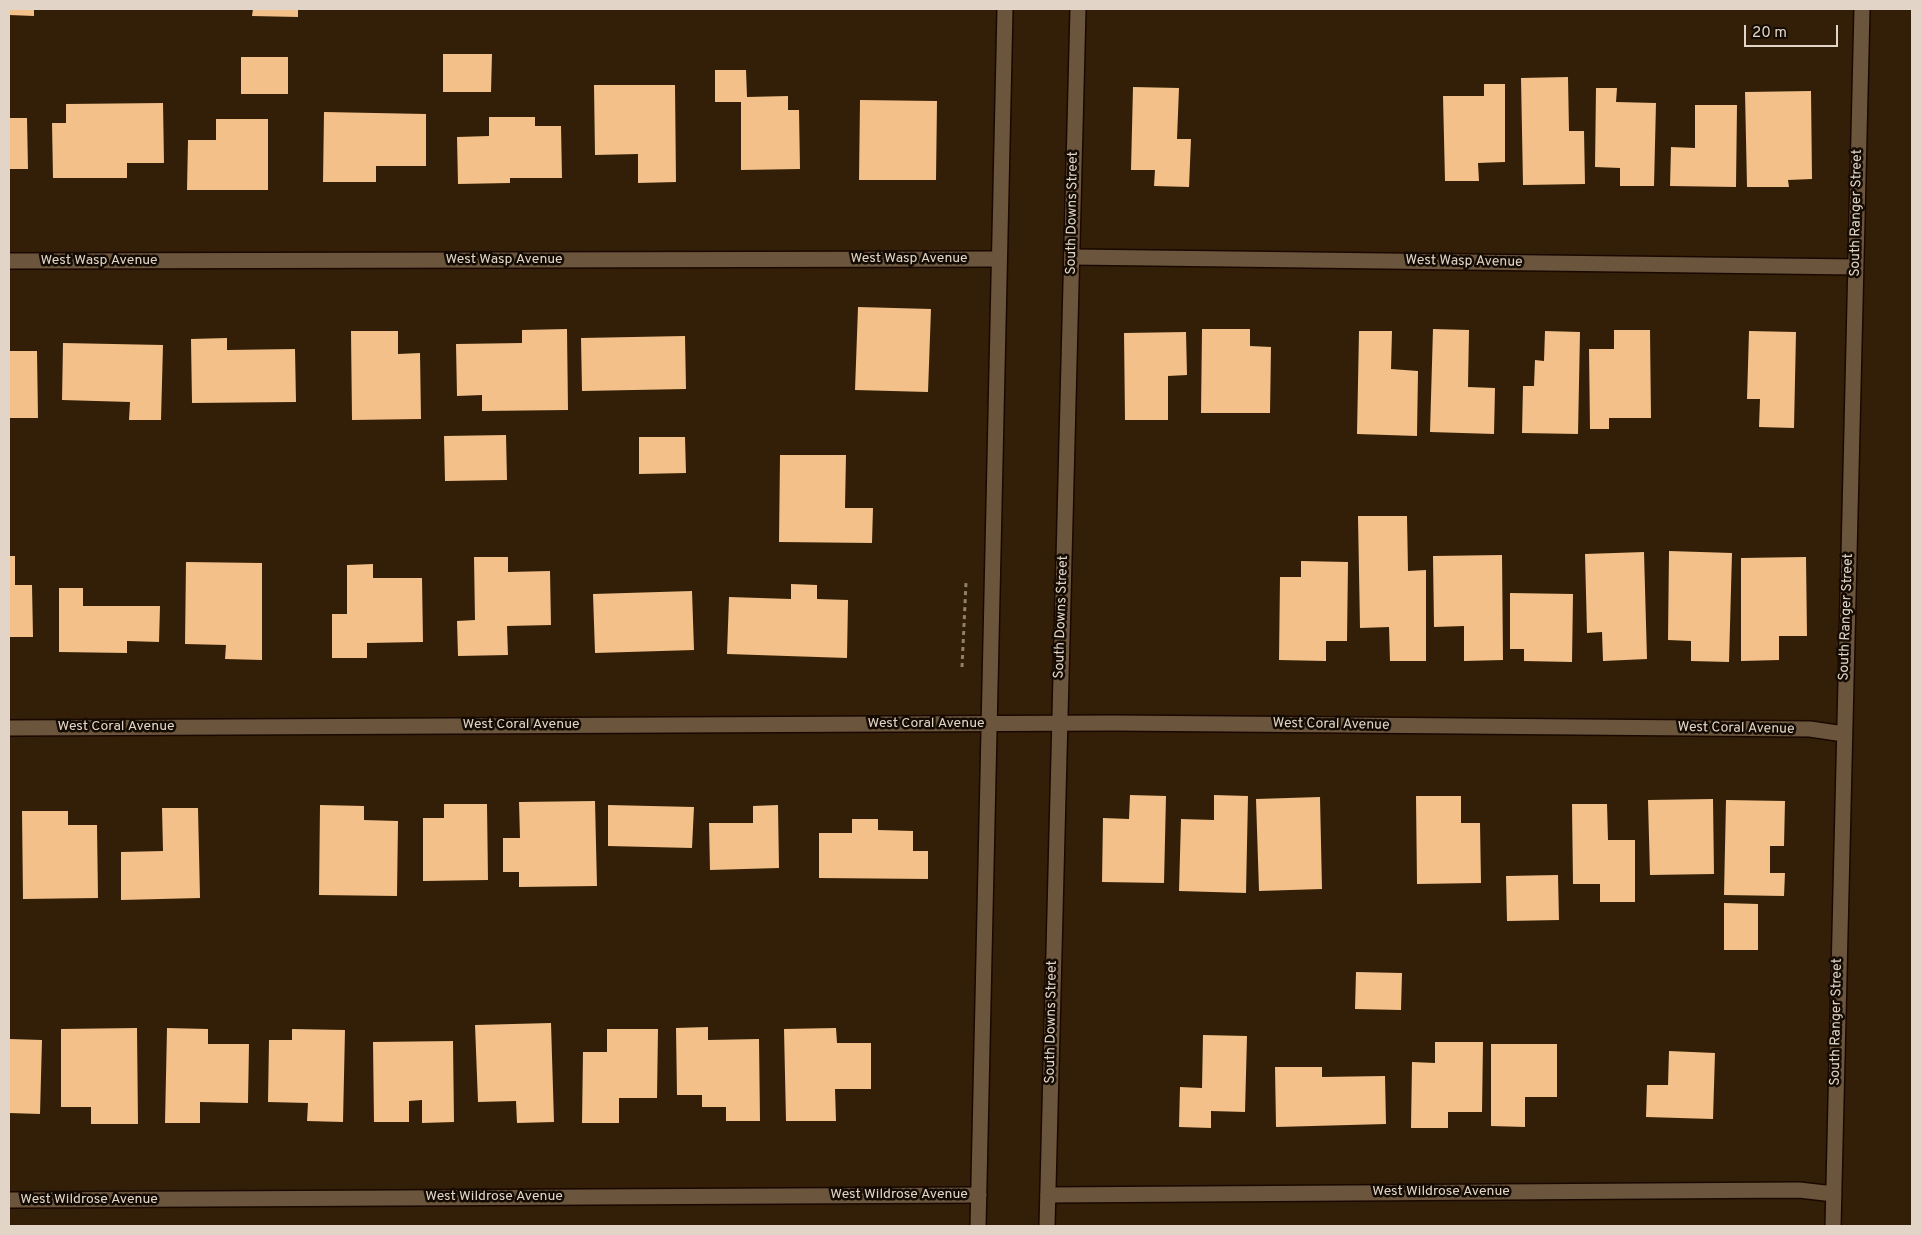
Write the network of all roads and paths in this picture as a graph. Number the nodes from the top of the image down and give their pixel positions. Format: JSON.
{"nodes":[{"id":1,"x":1005,"y":9,"type":"edge"},
{"id":2,"x":1078,"y":9,"type":"edge"},
{"id":3,"x":1862,"y":9,"type":"edge"},
{"id":4,"x":1072,"y":257,"type":"junction"},
{"id":5,"x":999,"y":259,"type":"junction"},
{"id":6,"x":9,"y":261,"type":"edge"},
{"id":7,"x":1856,"y":267,"type":"junction"},
{"id":8,"x":966,"y":579,"type":"dead end"},
{"id":9,"x":962,"y":667,"type":"dead end"},
{"id":10,"x":989,"y":723,"type":"junction"},
{"id":11,"x":1059,"y":724,"type":"junction"},
{"id":12,"x":9,"y":728,"type":"edge"},
{"id":13,"x":1844,"y":734,"type":"junction"},
{"id":14,"x":1834,"y":1194,"type":"junction"},
{"id":15,"x":979,"y":1195,"type":"junction"},
{"id":16,"x":1048,"y":1195,"type":"junction"},
{"id":17,"x":9,"y":1200,"type":"edge"},
{"id":18,"x":978,"y":1226,"type":"edge"},
{"id":19,"x":1047,"y":1226,"type":"edge"},
{"id":20,"x":1833,"y":1226,"type":"edge"}],
"edges":[{"from":1,"to":5,"type":"street"},
{"from":2,"to":4,"type":"street","name":"South Downs Street"},
{"from":3,"to":7,"type":"street","name":"South Ranger Street"},
{"from":4,"to":7,"type":"street","name":"West Wasp Avenue"},
{"from":4,"to":11,"type":"street","name":"South Downs Street"},
{"from":5,"to":6,"type":"street","name":"West Wasp Avenue"},
{"from":5,"to":10,"type":"street"},
{"from":7,"to":13,"type":"street","name":"South Ranger Street"},
{"from":8,"to":9,"type":"path"},
{"from":10,"to":11,"type":"street","name":"West Coral Avenue"},
{"from":10,"to":12,"type":"street","name":"West Coral Avenue"},
{"from":10,"to":15,"type":"street"},
{"from":11,"to":13,"type":"street","name":"West Coral Avenue"},
{"from":11,"to":16,"type":"street","name":"South Downs Street"},
{"from":13,"to":14,"type":"street","name":"South Ranger Street"},
{"from":14,"to":16,"type":"street","name":"West Wildrose Avenue"},
{"from":14,"to":20,"type":"street","name":"South Ranger Street"},
{"from":15,"to":17,"type":"street","name":"West Wildrose Avenue"},
{"from":15,"to":18,"type":"street"},
{"from":16,"to":19,"type":"street","name":"South Downs Street"}]}
